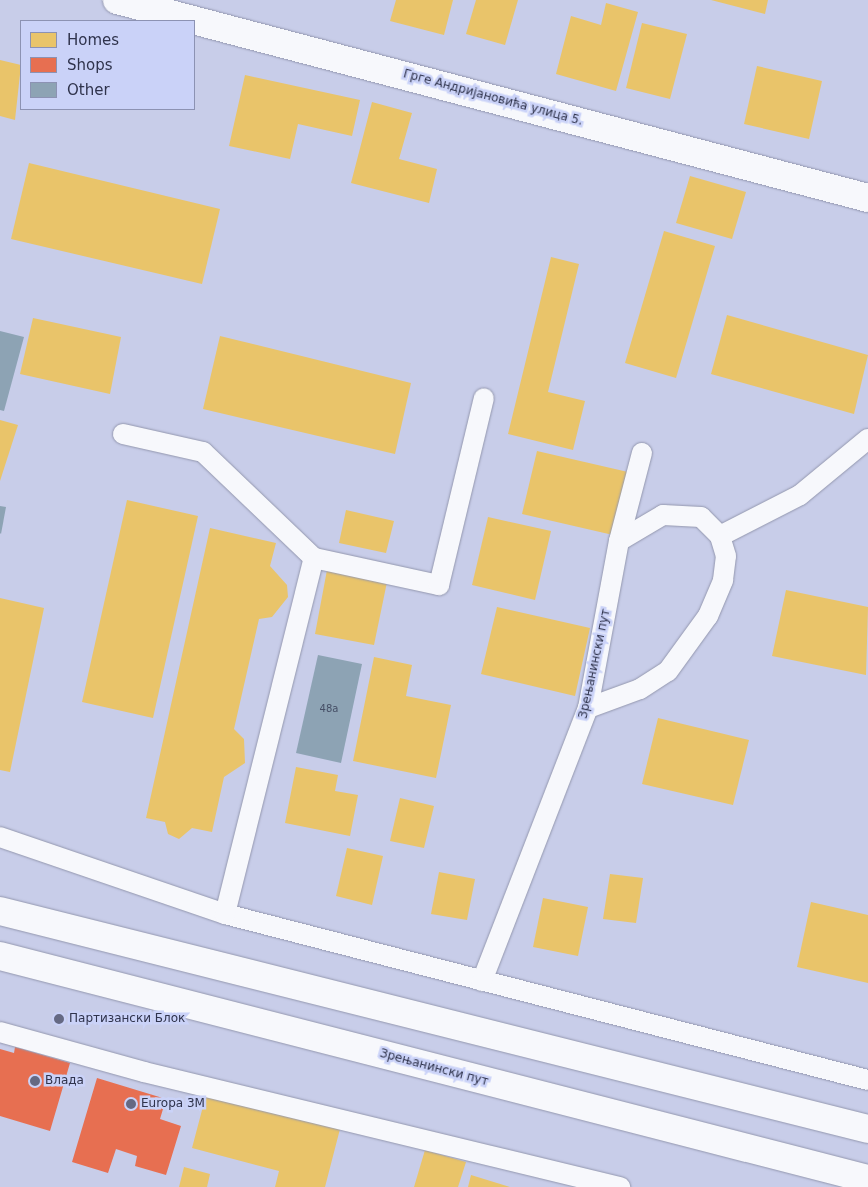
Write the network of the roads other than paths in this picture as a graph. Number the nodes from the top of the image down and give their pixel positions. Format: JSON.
{"nodes":[{"id":1,"x":117,"y":0,"type":"edge"},
{"id":2,"x":193,"y":20,"type":"edge"},
{"id":3,"x":195,"y":21,"type":"edge"},
{"id":4,"x":868,"y":198,"type":"edge"},
{"id":5,"x":484,"y":398,"type":"dead end"},
{"id":6,"x":123,"y":434,"type":"dead end"},
{"id":7,"x":868,"y":439,"type":"edge"},
{"id":8,"x":642,"y":453,"type":"dead end"},
{"id":9,"x":720,"y":536,"type":"junction"},
{"id":10,"x":619,"y":541,"type":"junction"},
{"id":11,"x":314,"y":558,"type":"junction"},
{"id":12,"x":588,"y":708,"type":"junction"},
{"id":13,"x":0,"y":837,"type":"edge"},
{"id":14,"x":0,"y":911,"type":"edge"},
{"id":15,"x":224,"y":914,"type":"junction"},
{"id":16,"x":0,"y":956,"type":"edge"},
{"id":17,"x":482,"y":980,"type":"junction"},
{"id":18,"x":0,"y":1032,"type":"edge"},
{"id":19,"x":868,"y":1080,"type":"edge"},
{"id":20,"x":868,"y":1129,"type":"edge"},
{"id":21,"x":868,"y":1179,"type":"edge"},
{"id":22,"x":620,"y":1187,"type":"edge"}],
"edges":[{"from":1,"to":2,"type":"main road","name":"Грге Андријановића улица 5."},
{"from":3,"to":4,"type":"main road","name":"Грге Андријановића улица 5."},
{"from":5,"to":11,"type":"lane"},
{"from":6,"to":11,"type":"lane"},
{"from":7,"to":9,"type":"lane"},
{"from":8,"to":10,"type":"lane","name":"Зрењанински пут"},
{"from":9,"to":10,"type":"lane"},
{"from":9,"to":12,"type":"lane"},
{"from":10,"to":12,"type":"lane","name":"Зрењанински пут"},
{"from":11,"to":15,"type":"lane"},
{"from":12,"to":17,"type":"lane","name":"Зрењанински пут"},
{"from":13,"to":15,"type":"lane"},
{"from":14,"to":20,"type":"main road"},
{"from":15,"to":17,"type":"lane"},
{"from":16,"to":21,"type":"main road","name":"Зрењанински пут"},
{"from":17,"to":19,"type":"lane"},
{"from":18,"to":22,"type":"lane"}]}
